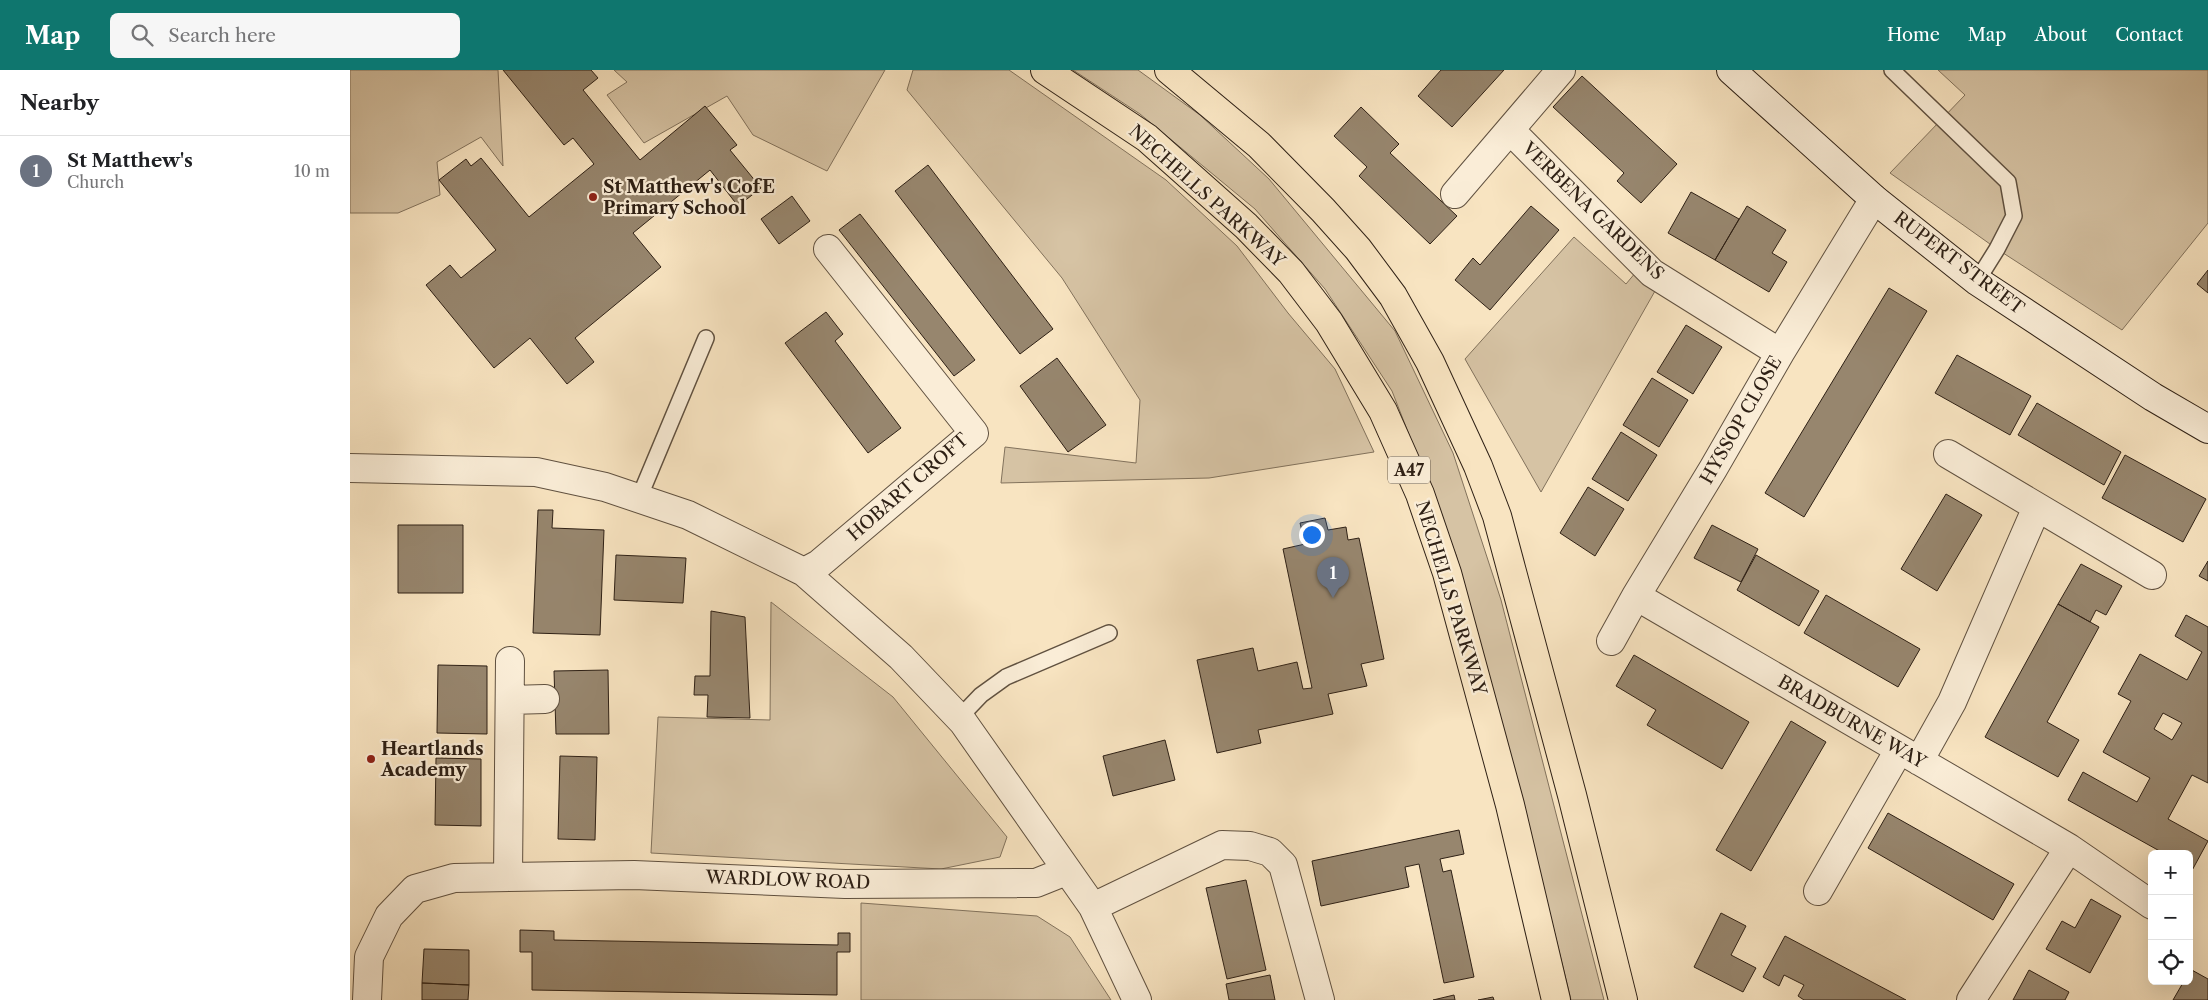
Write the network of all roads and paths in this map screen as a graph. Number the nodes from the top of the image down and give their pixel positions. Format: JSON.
{"nodes":[{"id":1,"x":1046,"y":70,"type":"edge"},
{"id":2,"x":1169,"y":70,"type":"edge"},
{"id":3,"x":1561,"y":70,"type":"edge"},
{"id":4,"x":1731,"y":70,"type":"edge"},
{"id":5,"x":1892,"y":70,"type":"edge"},
{"id":6,"x":1510,"y":130,"type":"junction"},
{"id":7,"x":1454,"y":194,"type":"dead end"},
{"id":8,"x":1874,"y":199,"type":"junction"},
{"id":9,"x":828,"y":249,"type":"dead end"},
{"id":10,"x":1977,"y":281,"type":"junction"},
{"id":11,"x":706,"y":338,"type":"dead end"},
{"id":12,"x":1780,"y":353,"type":"junction"},
{"id":13,"x":2208,"y":429,"type":"edge"},
{"id":14,"x":1948,"y":454,"type":"dead end"},
{"id":15,"x":350,"y":468,"type":"edge"},
{"id":16,"x":639,"y":498,"type":"junction"},
{"id":17,"x":2037,"y":507,"type":"junction"},
{"id":18,"x":804,"y":572,"type":"junction"},
{"id":19,"x":2152,"y":575,"type":"dead end"},
{"id":20,"x":1636,"y":596,"type":"junction"},
{"id":21,"x":1109,"y":633,"type":"dead end"},
{"id":22,"x":1611,"y":642,"type":"dead end"},
{"id":23,"x":510,"y":661,"type":"dead end"},
{"id":24,"x":545,"y":699,"type":"dead end"},
{"id":25,"x":510,"y":700,"type":"junction"},
{"id":26,"x":959,"y":718,"type":"junction"},
{"id":27,"x":1909,"y":756,"type":"junction"},
{"id":28,"x":2069,"y":848,"type":"junction"},
{"id":29,"x":1066,"y":871,"type":"junction"},
{"id":30,"x":508,"y":877,"type":"junction"},
{"id":31,"x":1818,"y":891,"type":"dead end"},
{"id":32,"x":2148,"y":902,"type":"edge"},
{"id":33,"x":1093,"y":907,"type":"junction"},
{"id":34,"x":367,"y":1000,"type":"edge"},
{"id":35,"x":1137,"y":1000,"type":"edge"},
{"id":36,"x":1320,"y":1000,"type":"edge"},
{"id":37,"x":1556,"y":1000,"type":"edge"},
{"id":38,"x":1623,"y":1000,"type":"edge"},
{"id":39,"x":1971,"y":1000,"type":"edge"}],
"edges":[{"from":1,"to":37,"type":"main road","name":"NECHELLS PARKWAY","number":"A47"},
{"from":2,"to":38,"type":"main road"},
{"from":3,"to":6,"type":"street"},
{"from":4,"to":8,"type":"street","name":"RUPERT STREET"},
{"from":5,"to":10,"type":"lane"},
{"from":6,"to":7,"type":"street"},
{"from":6,"to":12,"type":"street","name":"VERBENA GARDENS"},
{"from":8,"to":10,"type":"street","name":"RUPERT STREET"},
{"from":8,"to":12,"type":"street","name":"HYSSOP CLOSE"},
{"from":9,"to":18,"type":"street","name":"HOBART CROFT"},
{"from":10,"to":13,"type":"street","name":"RUPERT STREET"},
{"from":11,"to":16,"type":"lane"},
{"from":12,"to":20,"type":"street","name":"HYSSOP CLOSE"},
{"from":14,"to":17,"type":"street"},
{"from":15,"to":16,"type":"street"},
{"from":16,"to":18,"type":"street"},
{"from":17,"to":19,"type":"street"},
{"from":17,"to":27,"type":"street"},
{"from":18,"to":26,"type":"street"},
{"from":20,"to":22,"type":"street","name":"HYSSOP CLOSE"},
{"from":20,"to":27,"type":"street","name":"BRADBURNE WAY"},
{"from":21,"to":26,"type":"lane"},
{"from":23,"to":25,"type":"street"},
{"from":24,"to":25,"type":"street"},
{"from":25,"to":30,"type":"street"},
{"from":26,"to":29,"type":"street"},
{"from":27,"to":28,"type":"street","name":"BRADBURNE WAY"},
{"from":27,"to":31,"type":"street"},
{"from":28,"to":32,"type":"street","name":"BRADBURNE WAY"},
{"from":28,"to":39,"type":"street"},
{"from":29,"to":30,"type":"street","name":"WARDLOW ROAD"},
{"from":29,"to":33,"type":"street"},
{"from":30,"to":34,"type":"street","name":"WARDLOW ROAD"},
{"from":33,"to":35,"type":"street"},
{"from":33,"to":36,"type":"street"}]}
